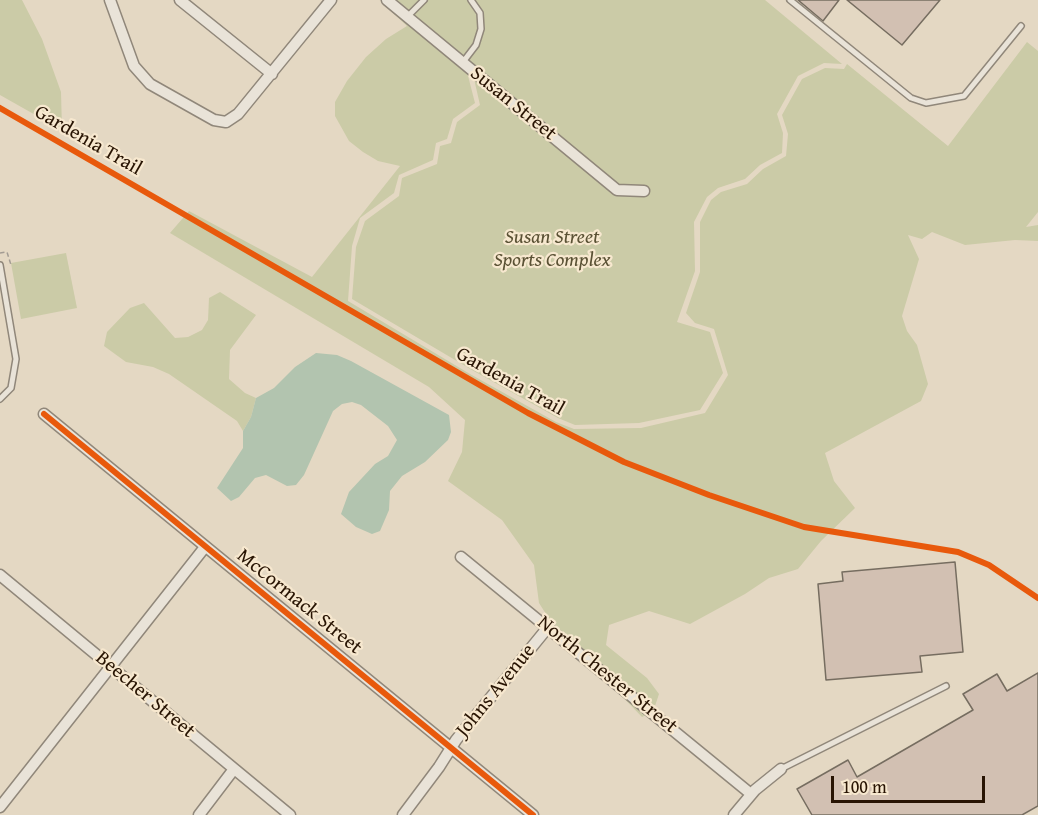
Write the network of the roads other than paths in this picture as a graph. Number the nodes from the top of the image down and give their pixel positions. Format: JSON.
{"nodes":[{"id":1,"x":111,"y":0,"type":"edge"},
{"id":2,"x":180,"y":0,"type":"edge"},
{"id":3,"x":331,"y":0,"type":"edge"},
{"id":4,"x":387,"y":0,"type":"edge"},
{"id":5,"x":424,"y":0,"type":"edge"},
{"id":6,"x":471,"y":0,"type":"edge"},
{"id":7,"x":790,"y":0,"type":"edge"},
{"id":8,"x":407,"y":17,"type":"junction"},
{"id":9,"x":1021,"y":26,"type":"dead end"},
{"id":10,"x":463,"y":62,"type":"junction"},
{"id":11,"x":272,"y":74,"type":"junction"},
{"id":12,"x":644,"y":190,"type":"dead end"},
{"id":13,"x":0,"y":265,"type":"edge"},
{"id":14,"x":0,"y":399,"type":"edge"},
{"id":15,"x":44,"y":414,"type":"dead end"},
{"id":16,"x":205,"y":547,"type":"junction"},
{"id":17,"x":461,"y":557,"type":"dead end"},
{"id":18,"x":0,"y":575,"type":"edge"},
{"id":19,"x":549,"y":626,"type":"junction"},
{"id":20,"x":112,"y":667,"type":"junction"},
{"id":21,"x":946,"y":686,"type":"dead end"},
{"id":22,"x":451,"y":748,"type":"junction"},
{"id":23,"x":234,"y":769,"type":"junction"},
{"id":24,"x":781,"y":769,"type":"joint"},
{"id":25,"x":751,"y":794,"type":"junction"},
{"id":26,"x":0,"y":807,"type":"edge"},
{"id":27,"x":199,"y":815,"type":"edge"},
{"id":28,"x":290,"y":815,"type":"edge"},
{"id":29,"x":403,"y":815,"type":"edge"},
{"id":30,"x":533,"y":815,"type":"edge"},
{"id":31,"x":734,"y":815,"type":"edge"}],
"edges":[{"from":1,"to":11,"type":"street"},
{"from":2,"to":11,"type":"street"},
{"from":3,"to":11,"type":"street"},
{"from":4,"to":8,"type":"street","name":"Susan Street"},
{"from":5,"to":8,"type":"lane"},
{"from":6,"to":10,"type":"lane"},
{"from":7,"to":9,"type":"lane"},
{"from":8,"to":10,"type":"street","name":"Susan Street"},
{"from":10,"to":12,"type":"street","name":"Susan Street"},
{"from":13,"to":14,"type":"lane"},
{"from":15,"to":16,"type":"street","name":"McCormack Street"},
{"from":16,"to":20,"type":"street"},
{"from":16,"to":22,"type":"street","name":"McCormack Street"},
{"from":17,"to":19,"type":"street","name":"North Chester Street"},
{"from":18,"to":20,"type":"street","name":"Beecher Street"},
{"from":19,"to":22,"type":"street","name":"Johns Avenue"},
{"from":19,"to":25,"type":"street","name":"North Chester Street"},
{"from":20,"to":23,"type":"street","name":"Beecher Street"},
{"from":20,"to":26,"type":"street"},
{"from":21,"to":24,"type":"lane"},
{"from":22,"to":29,"type":"street","name":"Johns Avenue"},
{"from":22,"to":30,"type":"street","name":"McCormack Street"},
{"from":23,"to":27,"type":"street"},
{"from":23,"to":28,"type":"street","name":"Beecher Street"},
{"from":24,"to":25,"type":"street"},
{"from":25,"to":31,"type":"street"}]}
